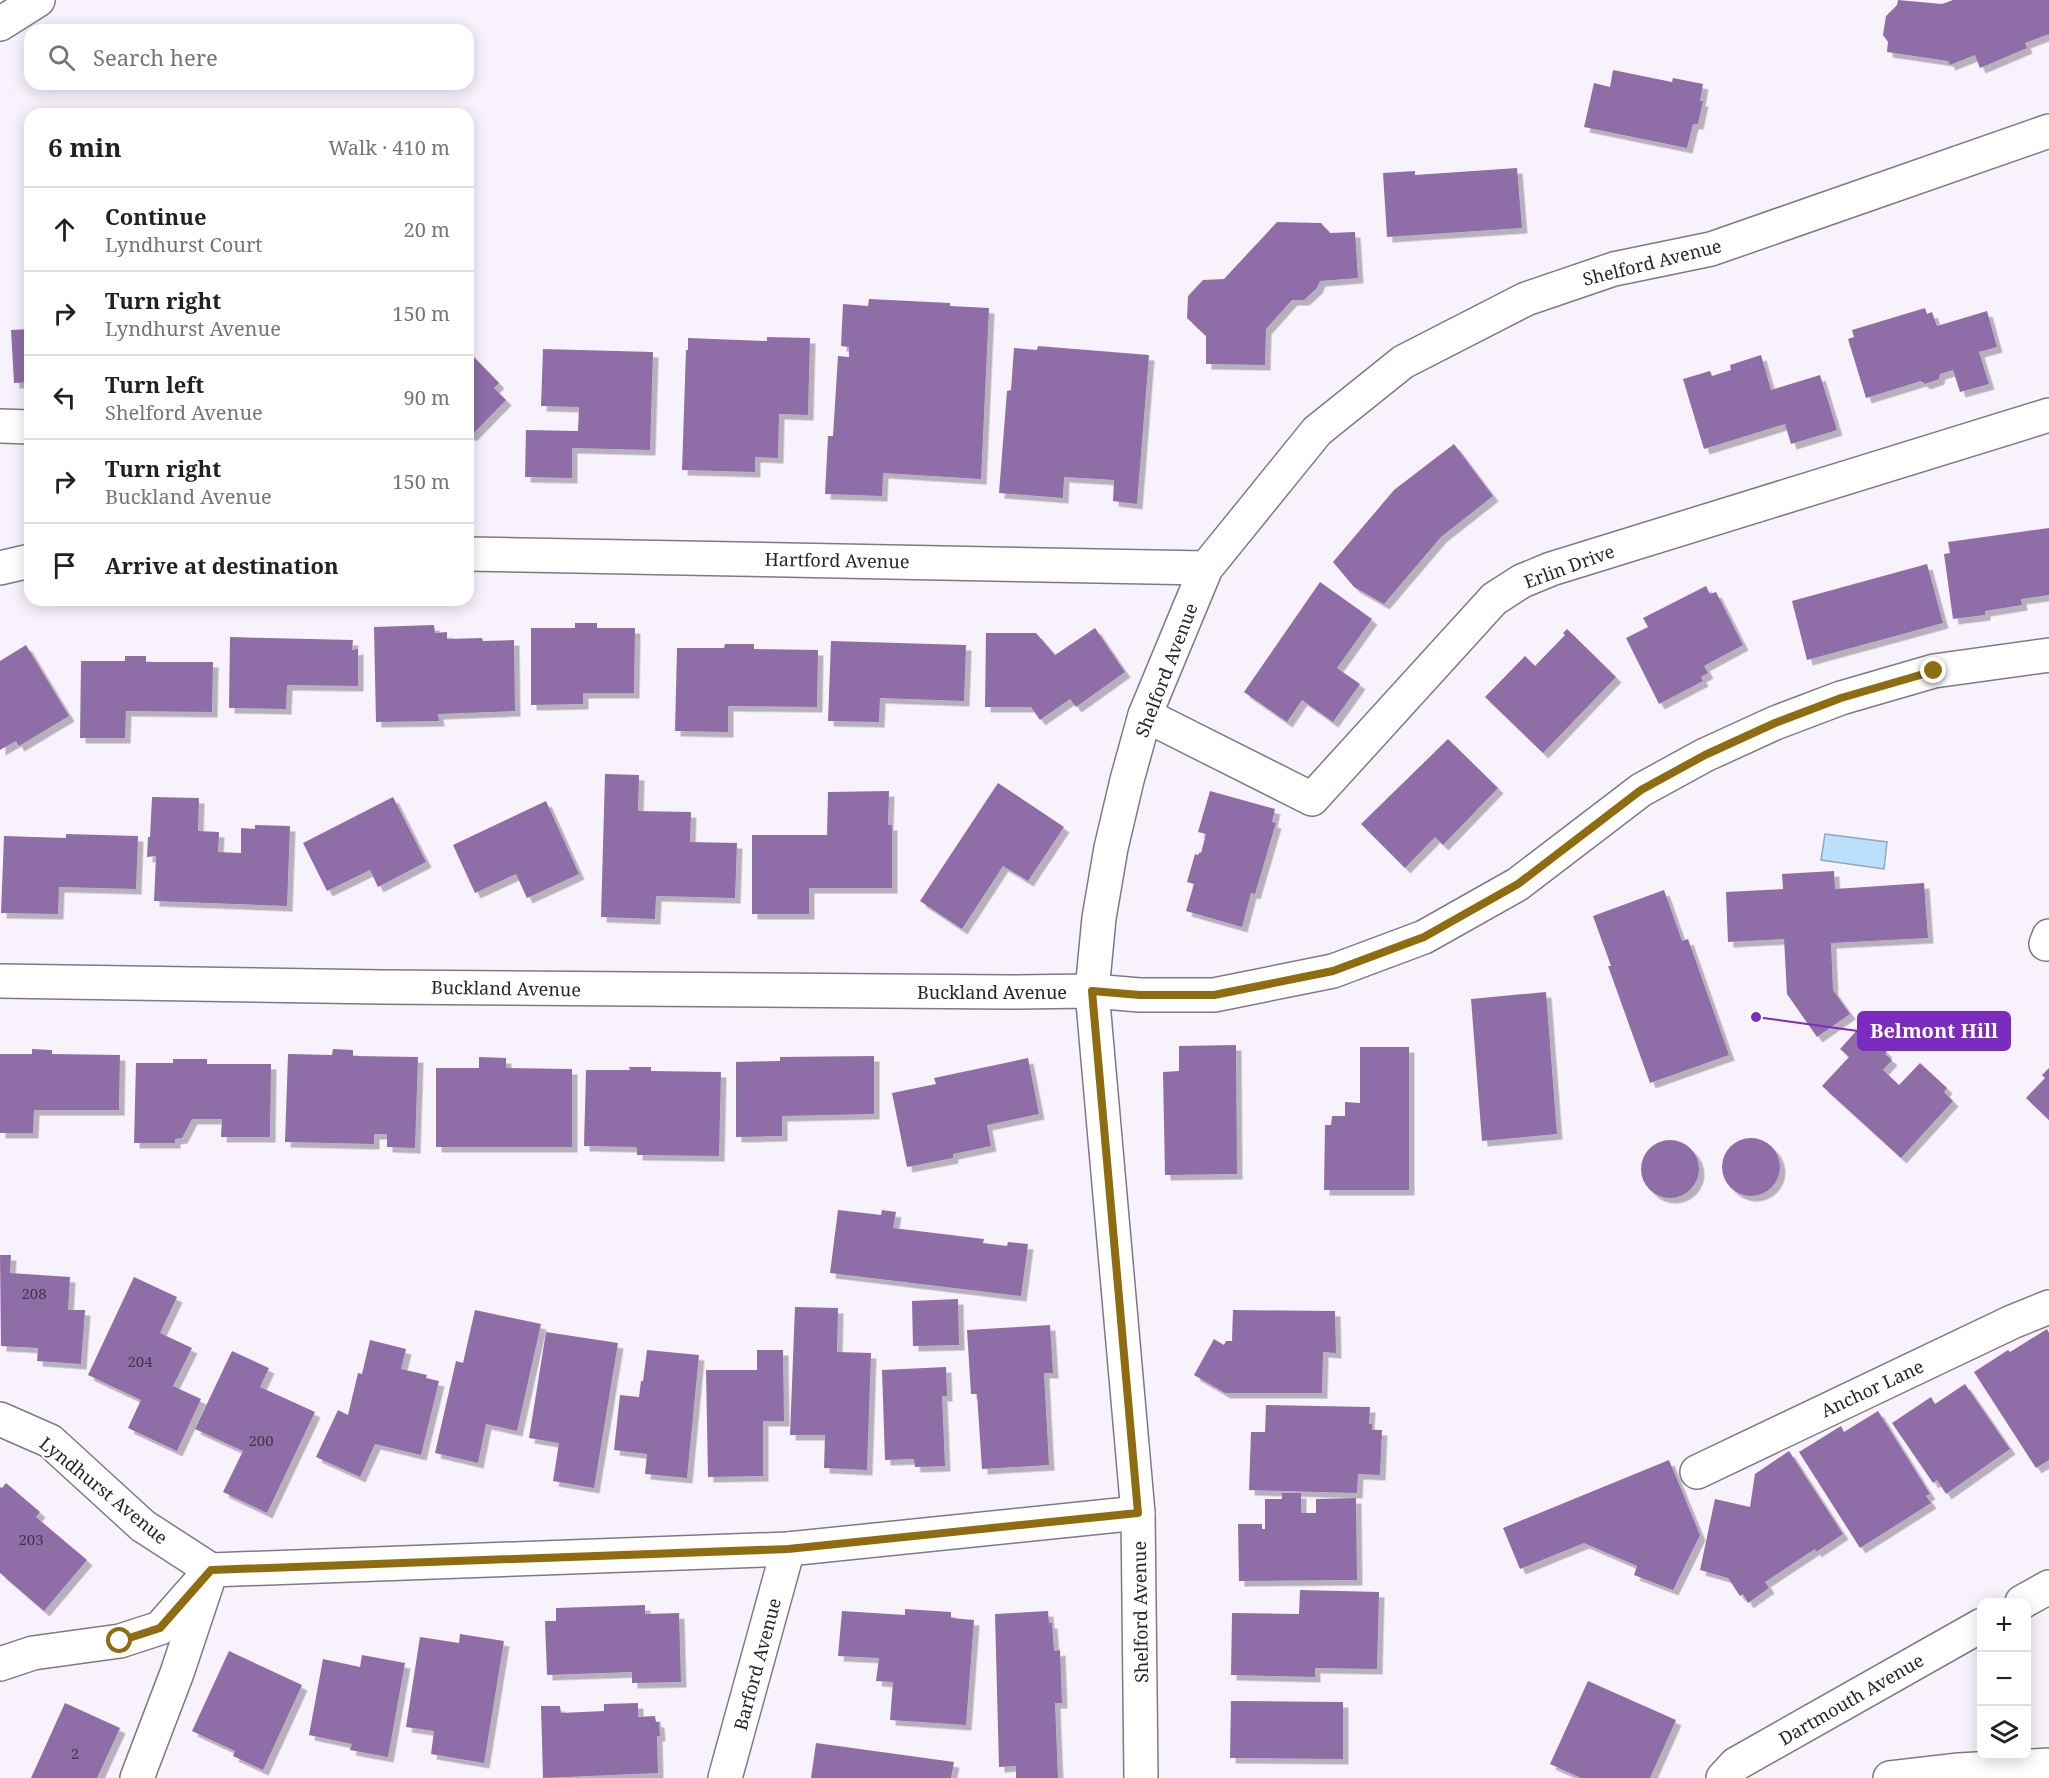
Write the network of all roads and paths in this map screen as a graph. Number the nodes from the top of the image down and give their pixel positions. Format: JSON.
{"nodes":[{"id":1,"x":38,"y":0,"type":"edge"},
{"id":2,"x":0,"y":24,"type":"edge"},
{"id":3,"x":2049,"y":131,"type":"edge"},
{"id":4,"x":2049,"y":415,"type":"edge"},
{"id":5,"x":0,"y":426,"type":"edge"},
{"id":6,"x":24,"y":427,"type":"edge"},
{"id":7,"x":474,"y":554,"type":"edge"},
{"id":8,"x":24,"y":562,"type":"edge"},
{"id":9,"x":0,"y":568,"type":"edge"},
{"id":10,"x":1206,"y":568,"type":"junction"},
{"id":11,"x":2049,"y":655,"type":"edge"},
{"id":12,"x":1145,"y":715,"type":"junction"},
{"id":13,"x":0,"y":981,"type":"edge"},
{"id":14,"x":1092,"y":991,"type":"junction"},
{"id":15,"x":2049,"y":1307,"type":"edge"},
{"id":16,"x":0,"y":1419,"type":"edge"},
{"id":17,"x":1697,"y":1472,"type":"dead end"},
{"id":18,"x":1138,"y":1513,"type":"junction"},
{"id":19,"x":788,"y":1549,"type":"junction"},
{"id":20,"x":211,"y":1570,"type":"junction"},
{"id":21,"x":2049,"y":1587,"type":"edge"},
{"id":22,"x":2029,"y":1598,"type":"edge"},
{"id":23,"x":1977,"y":1628,"type":"edge"},
{"id":24,"x":0,"y":1664,"type":"edge"},
{"id":25,"x":2049,"y":1765,"type":"edge"},
{"id":26,"x":137,"y":1778,"type":"edge"},
{"id":27,"x":725,"y":1778,"type":"edge"},
{"id":28,"x":1141,"y":1778,"type":"edge"},
{"id":29,"x":1723,"y":1778,"type":"edge"},
{"id":30,"x":1890,"y":1778,"type":"edge"}],
"edges":[{"from":1,"to":2,"type":"street"},
{"from":3,"to":10,"type":"street","name":"Shelford Avenue"},
{"from":4,"to":12,"type":"street","name":"Erlin Drive"},
{"from":5,"to":6,"type":"street"},
{"from":7,"to":10,"type":"street","name":"Hartford Avenue"},
{"from":8,"to":9,"type":"street"},
{"from":10,"to":12,"type":"street","name":"Shelford Avenue"},
{"from":11,"to":14,"type":"street","name":"Buckland Avenue"},
{"from":12,"to":14,"type":"street","name":"Shelford Avenue"},
{"from":13,"to":14,"type":"street","name":"Buckland Avenue"},
{"from":14,"to":18,"type":"street","name":"Shelford Avenue"},
{"from":15,"to":17,"type":"street","name":"Anchor Lane"},
{"from":16,"to":20,"type":"street","name":"Lyndhurst Avenue"},
{"from":18,"to":19,"type":"street"},
{"from":18,"to":28,"type":"street","name":"Shelford Avenue"},
{"from":19,"to":20,"type":"street"},
{"from":19,"to":27,"type":"street","name":"Barford Avenue"},
{"from":20,"to":24,"type":"street"},
{"from":20,"to":26,"type":"street"},
{"from":21,"to":22,"type":"street"},
{"from":23,"to":29,"type":"street","name":"Dartmouth Avenue"},
{"from":25,"to":30,"type":"street"}]}
